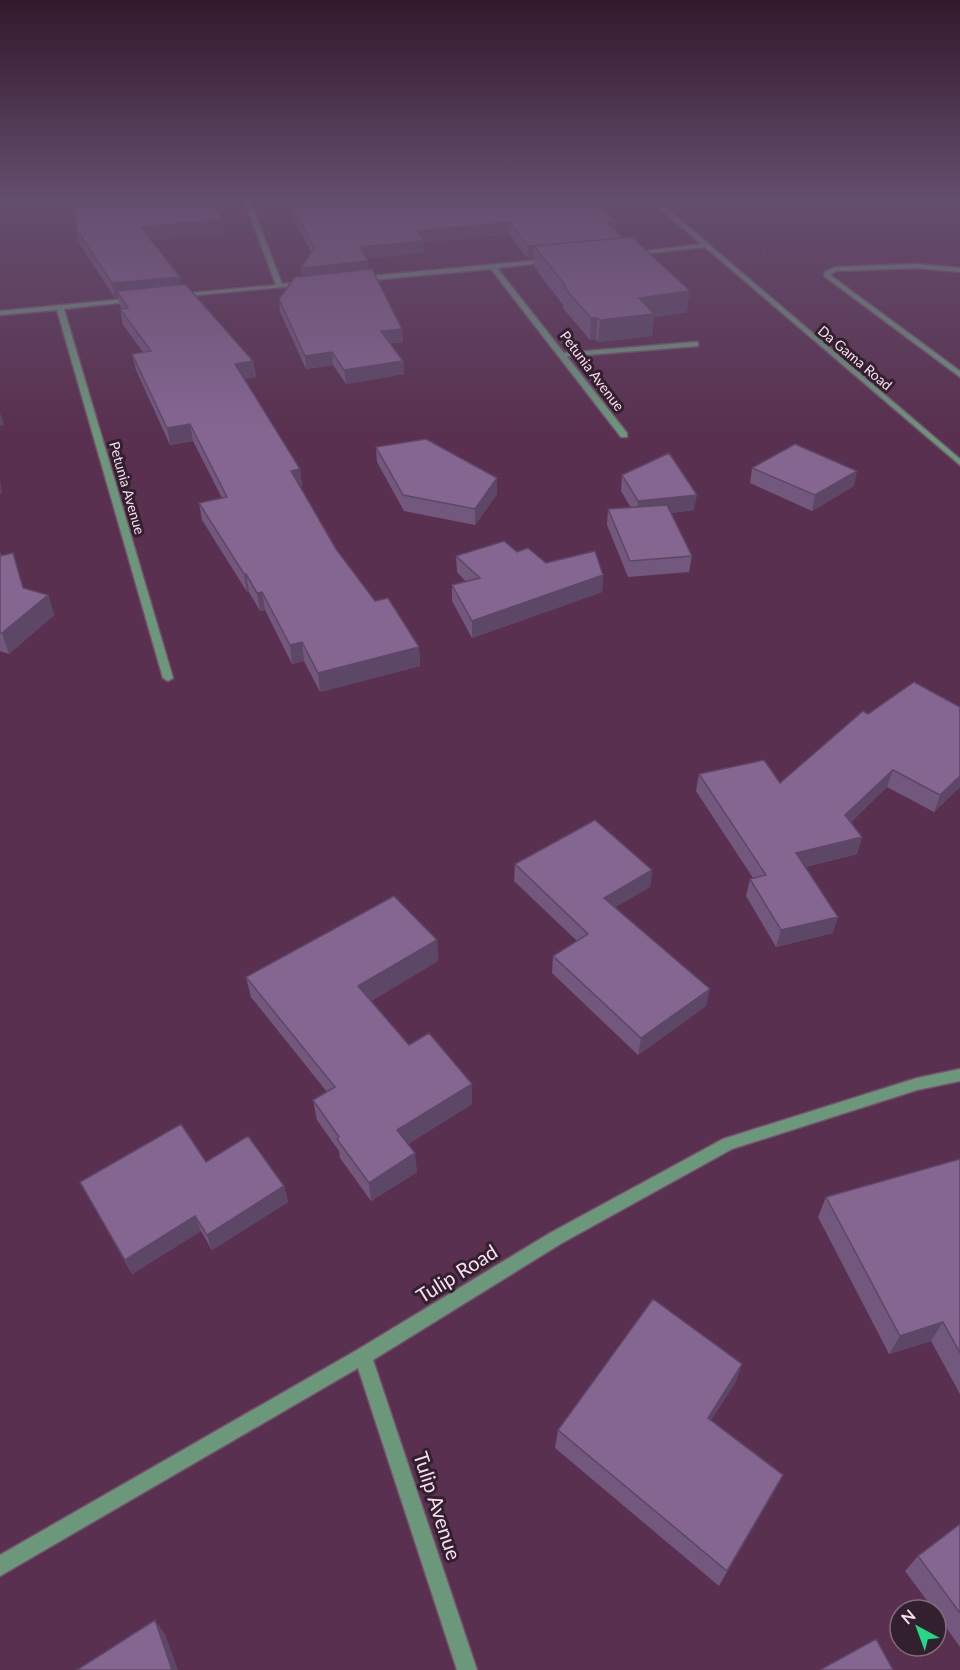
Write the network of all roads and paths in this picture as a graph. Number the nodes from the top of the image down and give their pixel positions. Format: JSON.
{"nodes":[{"id":1,"x":277,"y":278,"type":"edge"},
{"id":2,"x":374,"y":278,"type":"edge"},
{"id":3,"x":502,"y":278,"type":"edge"},
{"id":4,"x":741,"y":278,"type":"edge"},
{"id":5,"x":830,"y":278,"type":"edge"},
{"id":6,"x":351,"y":280,"type":"edge"},
{"id":7,"x":315,"y":283,"type":"edge"},
{"id":8,"x":280,"y":286,"type":"junction"},
{"id":9,"x":175,"y":296,"type":"edge"},
{"id":10,"x":141,"y":299,"type":"edge"},
{"id":11,"x":60,"y":307,"type":"junction"},
{"id":12,"x":0,"y":313,"type":"edge"},
{"id":13,"x":695,"y":344,"type":"dead end"},
{"id":14,"x":562,"y":355,"type":"junction"},
{"id":15,"x":960,"y":375,"type":"edge"},
{"id":16,"x":624,"y":435,"type":"dead end"},
{"id":17,"x":960,"y":463,"type":"edge"},
{"id":18,"x":168,"y":678,"type":"dead end"},
{"id":19,"x":960,"y":1075,"type":"edge"},
{"id":20,"x":363,"y":1356,"type":"junction"},
{"id":21,"x":0,"y":1566,"type":"edge"},
{"id":22,"x":467,"y":1670,"type":"edge"}],
"edges":[{"from":1,"to":8,"type":"street"},
{"from":2,"to":6,"type":"street"},
{"from":3,"to":14,"type":"street","name":"Petunia Avenue"},
{"from":4,"to":17,"type":"street","name":"Da Gama Road"},
{"from":5,"to":15,"type":"street"},
{"from":7,"to":8,"type":"street"},
{"from":8,"to":9,"type":"street"},
{"from":10,"to":11,"type":"street"},
{"from":11,"to":12,"type":"street"},
{"from":11,"to":18,"type":"street","name":"Petunia Avenue"},
{"from":13,"to":14,"type":"street"},
{"from":14,"to":16,"type":"street","name":"Petunia Avenue"},
{"from":19,"to":20,"type":"street","name":"Tulip Road"},
{"from":20,"to":21,"type":"street","name":"Tulip Road"},
{"from":20,"to":22,"type":"street","name":"Tulip Avenue"}]}
